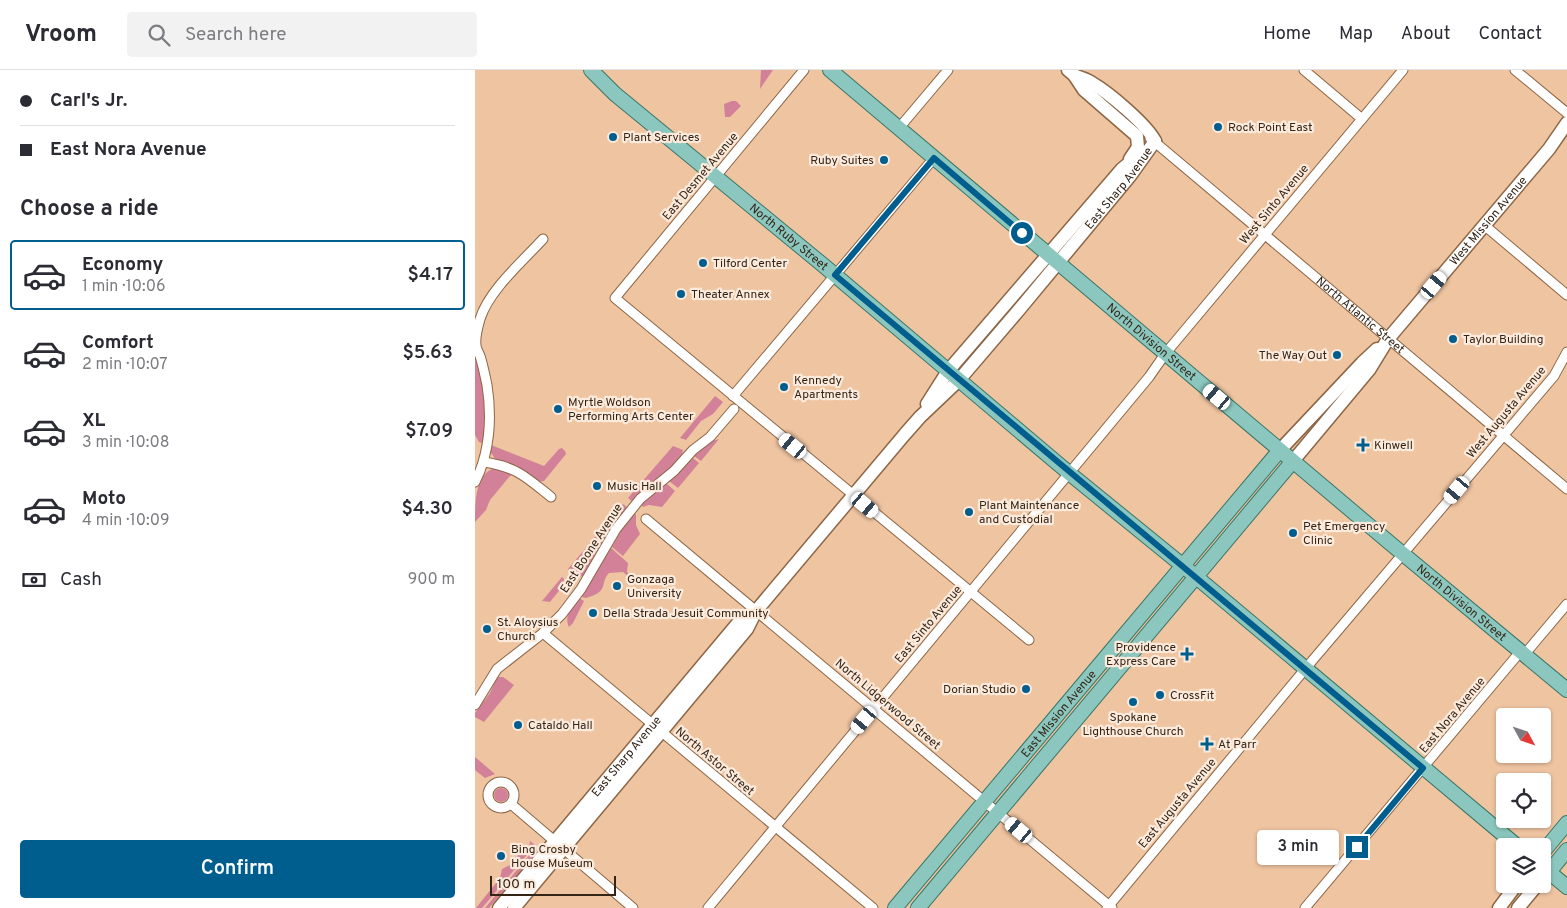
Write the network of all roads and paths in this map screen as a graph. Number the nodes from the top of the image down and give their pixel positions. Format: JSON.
{"nodes":[{"id":1,"x":804,"y":70,"type":"edge"},
{"id":2,"x":830,"y":70,"type":"edge"},
{"id":3,"x":948,"y":70,"type":"edge"},
{"id":4,"x":1304,"y":70,"type":"edge"},
{"id":5,"x":1403,"y":70,"type":"edge"},
{"id":6,"x":1515,"y":70,"type":"edge"},
{"id":7,"x":598,"y":73,"type":"edge"},
{"id":8,"x":1071,"y":73,"type":"edge"},
{"id":9,"x":1567,"y":113,"type":"edge"},
{"id":10,"x":1362,"y":118,"type":"junction"},
{"id":11,"x":1118,"y":119,"type":"junction"},
{"id":12,"x":1567,"y":123,"type":"edge"},
{"id":13,"x":899,"y":128,"type":"junction"},
{"id":14,"x":1155,"y":141,"type":"junction"},
{"id":15,"x":934,"y":158,"type":"junction"},
{"id":16,"x":1122,"y":169,"type":"junction"},
{"id":17,"x":716,"y":176,"type":"junction"},
{"id":18,"x":1484,"y":225,"type":"junction"},
{"id":19,"x":1265,"y":234,"type":"junction"},
{"id":20,"x":543,"y":239,"type":"dead end"},
{"id":21,"x":1048,"y":254,"type":"junction"},
{"id":22,"x":1059,"y":264,"type":"junction"},
{"id":23,"x":835,"y":275,"type":"junction"},
{"id":24,"x":1567,"y":295,"type":"edge"},
{"id":25,"x":1388,"y":339,"type":"junction"},
{"id":26,"x":1567,"y":352,"type":"edge"},
{"id":27,"x":1165,"y":354,"type":"junction"},
{"id":28,"x":953,"y":376,"type":"junction"},
{"id":29,"x":733,"y":396,"type":"junction"},
{"id":30,"x":734,"y":409,"type":"dead end"},
{"id":31,"x":1503,"y":435,"type":"junction"},
{"id":32,"x":1280,"y":450,"type":"junction"},
{"id":33,"x":1293,"y":461,"type":"junction"},
{"id":34,"x":484,"y":462,"type":"junction"},
{"id":35,"x":1069,"y":472,"type":"junction"},
{"id":36,"x":475,"y":482,"type":"edge"},
{"id":37,"x":1567,"y":489,"type":"edge"},
{"id":38,"x":853,"y":495,"type":"junction"},
{"id":39,"x":551,"y":497,"type":"dead end"},
{"id":40,"x":646,"y":519,"type":"dead end"},
{"id":41,"x":1403,"y":554,"type":"junction"},
{"id":42,"x":1182,"y":565,"type":"junction"},
{"id":43,"x":1195,"y":576,"type":"junction"},
{"id":44,"x":971,"y":592,"type":"junction"},
{"id":45,"x":1567,"y":604,"type":"edge"},
{"id":46,"x":756,"y":610,"type":"junction"},
{"id":47,"x":543,"y":633,"type":"junction"},
{"id":48,"x":1029,"y":640,"type":"dead end"},
{"id":49,"x":1522,"y":653,"type":"junction"},
{"id":50,"x":1306,"y":668,"type":"junction"},
{"id":51,"x":1567,"y":690,"type":"edge"},
{"id":52,"x":475,"y":706,"type":"edge"},
{"id":53,"x":874,"y":709,"type":"junction"},
{"id":54,"x":657,"y":728,"type":"junction"},
{"id":55,"x":1423,"y":768,"type":"junction"},
{"id":56,"x":985,"y":802,"type":"junction"},
{"id":57,"x":511,"y":804,"type":"dead end"},
{"id":58,"x":997,"y":812,"type":"junction"},
{"id":59,"x":1567,"y":823,"type":"edge"},
{"id":60,"x":775,"y":827,"type":"junction"},
{"id":61,"x":1507,"y":838,"type":"edge"},
{"id":62,"x":1551,"y":842,"type":"edge"},
{"id":63,"x":559,"y":845,"type":"junction"},
{"id":64,"x":1567,"y":850,"type":"edge"},
{"id":65,"x":1551,"y":867,"type":"edge"},
{"id":66,"x":1551,"y":877,"type":"edge"},
{"id":67,"x":1567,"y":887,"type":"edge"},
{"id":68,"x":1510,"y":893,"type":"edge"},
{"id":69,"x":1531,"y":893,"type":"edge"},
{"id":70,"x":1110,"y":907,"type":"edge"},
{"id":71,"x":499,"y":908,"type":"edge"},
{"id":72,"x":514,"y":908,"type":"edge"},
{"id":73,"x":633,"y":908,"type":"edge"},
{"id":74,"x":708,"y":908,"type":"edge"},
{"id":75,"x":873,"y":908,"type":"edge"},
{"id":76,"x":895,"y":908,"type":"edge"},
{"id":77,"x":918,"y":908,"type":"edge"},
{"id":78,"x":1305,"y":908,"type":"edge"},
{"id":79,"x":1499,"y":908,"type":"edge"},
{"id":80,"x":1518,"y":908,"type":"edge"}],
"edges":[{"from":1,"to":17,"type":"street","name":"East Desmet Avenue"},
{"from":2,"to":13,"type":"main road","name":"North Division Street"},
{"from":3,"to":13,"type":"street"},
{"from":4,"to":10,"type":"street"},
{"from":5,"to":10,"type":"street","name":"West Sinto Avenue"},
{"from":6,"to":9,"type":"street"},
{"from":7,"to":17,"type":"main road","name":"North Ruby Street"},
{"from":8,"to":11,"type":"street","name":"North Atlantic Street"},
{"from":8,"to":14,"type":"street","name":"North Atlantic Street"},
{"from":10,"to":19,"type":"street","name":"West Sinto Avenue"},
{"from":11,"to":14,"type":"street","name":"North Atlantic Street"},
{"from":11,"to":16,"type":"street"},
{"from":12,"to":18,"type":"street","name":"West Mission Avenue"},
{"from":13,"to":15,"type":"main road","name":"North Division Street"},
{"from":14,"to":16,"type":"street","name":"East Sharp Avenue"},
{"from":14,"to":19,"type":"street","name":"North Atlantic Street"},
{"from":14,"to":22,"type":"street","name":"East Sharp Avenue"},
{"from":15,"to":21,"type":"main road","name":"North Division Street"},
{"from":15,"to":23,"type":"street"},
{"from":16,"to":21,"type":"street","name":"East Sharp Avenue"},
{"from":17,"to":23,"type":"main road","name":"North Ruby Street"},
{"from":17,"to":29,"type":"street","name":"East Desmet Avenue"},
{"from":18,"to":24,"type":"street"},
{"from":18,"to":25,"type":"street","name":"West Mission Avenue"},
{"from":19,"to":25,"type":"street","name":"North Atlantic Street"},
{"from":19,"to":27,"type":"street","name":"West Sinto Avenue"},
{"from":20,"to":34,"type":"street"},
{"from":21,"to":22,"type":"main road","name":"North Division Street"},
{"from":21,"to":28,"type":"street","name":"East Sharp Avenue"},
{"from":22,"to":27,"type":"main road","name":"North Division Street"},
{"from":22,"to":28,"type":"street","name":"East Sharp Avenue"},
{"from":23,"to":28,"type":"main road","name":"North Ruby Street"},
{"from":23,"to":29,"type":"street"},
{"from":25,"to":31,"type":"street","name":"North Atlantic Street"},
{"from":25,"to":32,"type":"street","name":"West Mission Avenue"},
{"from":25,"to":33,"type":"street","name":"West Mission Avenue"},
{"from":26,"to":31,"type":"street","name":"West Augusta Avenue"},
{"from":27,"to":32,"type":"main road","name":"North Division Street"},
{"from":27,"to":35,"type":"street","name":"East Sinto Avenue"},
{"from":28,"to":35,"type":"main road","name":"North Ruby Street"},
{"from":28,"to":38,"type":"street","name":"East Sharp Avenue"},
{"from":29,"to":38,"type":"street"},
{"from":30,"to":47,"type":"street","name":"East Boone Avenue"},
{"from":31,"to":37,"type":"street","name":"North Atlantic Street"},
{"from":31,"to":41,"type":"street","name":"West Augusta Avenue"},
{"from":32,"to":33,"type":"main road","name":"North Division Street"},
{"from":32,"to":42,"type":"main road","name":"East Mission Avenue"},
{"from":33,"to":41,"type":"main road","name":"North Division Street"},
{"from":33,"to":43,"type":"main road","name":"East Mission Avenue"},
{"from":34,"to":36,"type":"street"},
{"from":34,"to":39,"type":"street"},
{"from":35,"to":42,"type":"main road","name":"North Ruby Street"},
{"from":35,"to":44,"type":"street","name":"East Sinto Avenue"},
{"from":38,"to":44,"type":"street"},
{"from":38,"to":46,"type":"street","name":"East Sharp Avenue"},
{"from":40,"to":46,"type":"street","name":"North Lidgerwood Street"},
{"from":41,"to":49,"type":"main road","name":"North Division Street"},
{"from":41,"to":50,"type":"street","name":"East Augusta Avenue"},
{"from":42,"to":43,"type":"main road","name":"North Ruby Street"},
{"from":42,"to":56,"type":"main road","name":"East Mission Avenue"},
{"from":43,"to":50,"type":"main road","name":"North Ruby Street"},
{"from":43,"to":58,"type":"main road","name":"East Mission Avenue"},
{"from":44,"to":48,"type":"street"},
{"from":44,"to":53,"type":"street","name":"East Sinto Avenue"},
{"from":45,"to":49,"type":"street","name":"East Nora Avenue"},
{"from":46,"to":53,"type":"street","name":"North Lidgerwood Street"},
{"from":46,"to":54,"type":"street","name":"East Sharp Avenue"},
{"from":47,"to":52,"type":"street","name":"East Boone Avenue"},
{"from":47,"to":54,"type":"street","name":"North Astor Street"},
{"from":49,"to":51,"type":"main road","name":"North Division Street"},
{"from":49,"to":55,"type":"street","name":"East Nora Avenue"},
{"from":50,"to":55,"type":"main road","name":"North Ruby Street"},
{"from":50,"to":70,"type":"street","name":"East Augusta Avenue"},
{"from":53,"to":56,"type":"street","name":"North Lidgerwood Street"},
{"from":53,"to":60,"type":"street","name":"East Sinto Avenue"},
{"from":54,"to":60,"type":"street","name":"North Astor Street"},
{"from":54,"to":63,"type":"street","name":"East Sharp Avenue"},
{"from":55,"to":61,"type":"main road","name":"North Ruby Street"},
{"from":55,"to":78,"type":"street","name":"East Nora Avenue"},
{"from":56,"to":58,"type":"street","name":"North Lidgerwood Street"},
{"from":56,"to":76,"type":"main road","name":"East Mission Avenue"},
{"from":57,"to":63,"type":"street"},
{"from":58,"to":70,"type":"street","name":"North Lidgerwood Street"},
{"from":58,"to":77,"type":"main road","name":"East Mission Avenue"},
{"from":59,"to":62,"type":"main road"},
{"from":60,"to":74,"type":"street","name":"East Sinto Avenue"},
{"from":60,"to":75,"type":"street","name":"North Astor Street"},
{"from":63,"to":71,"type":"street","name":"East Sharp Avenue"},
{"from":63,"to":72,"type":"street","name":"East Sharp Avenue"},
{"from":63,"to":73,"type":"street"},
{"from":64,"to":65,"type":"main road"},
{"from":66,"to":67,"type":"main road"},
{"from":68,"to":79,"type":"street"},
{"from":69,"to":80,"type":"street"}]}
